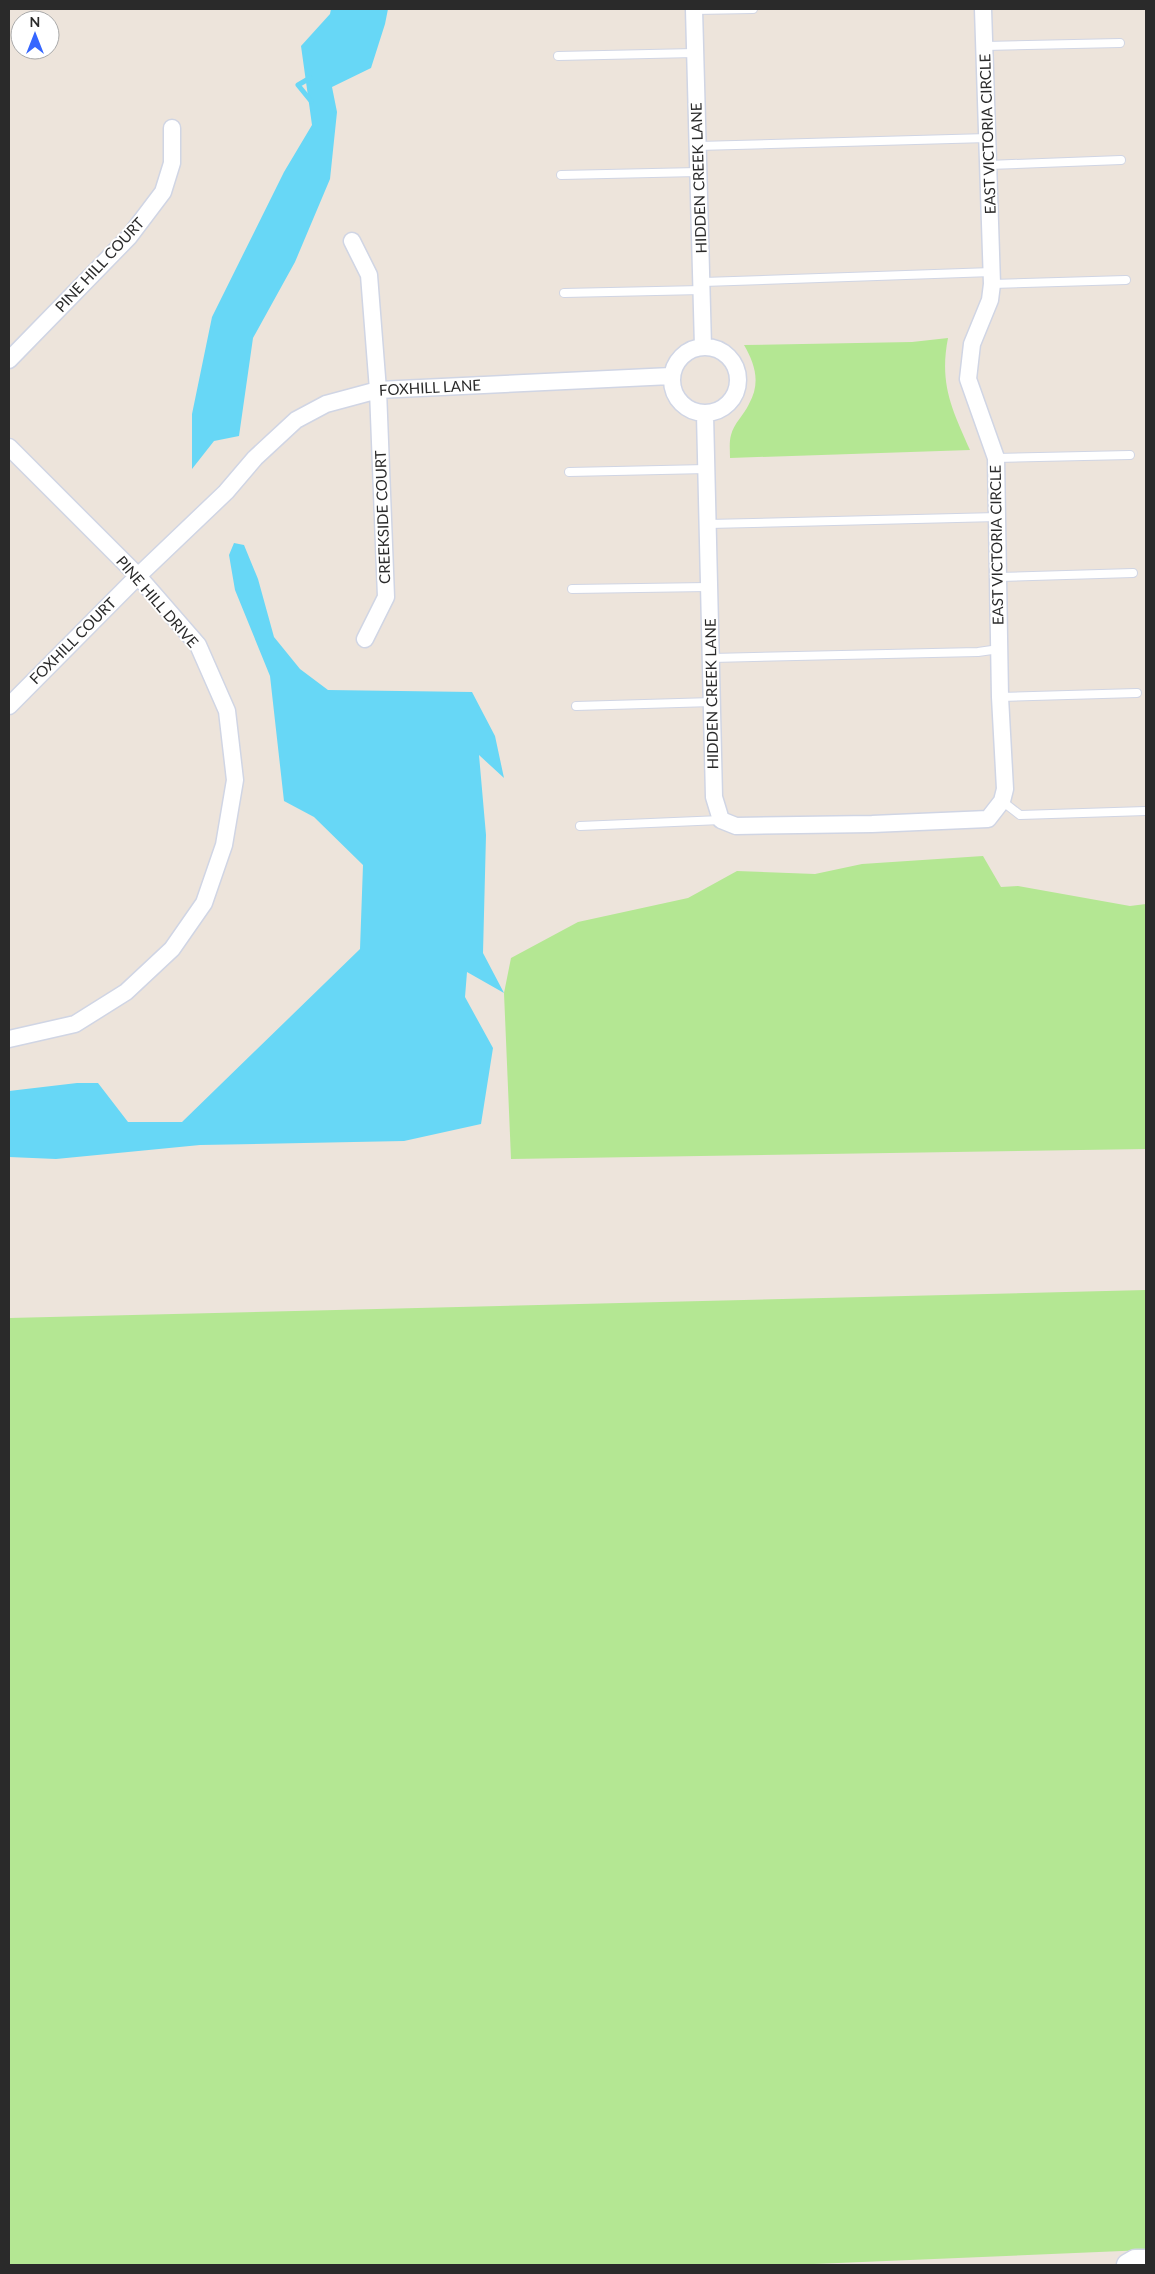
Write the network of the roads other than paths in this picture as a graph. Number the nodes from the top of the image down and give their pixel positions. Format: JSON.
{"nodes":[{"id":1,"x":753,"y":9,"type":"edge"},
{"id":2,"x":983,"y":9,"type":"edge"},
{"id":3,"x":694,"y":10,"type":"edge"},
{"id":4,"x":1120,"y":43,"type":"dead end"},
{"id":5,"x":985,"y":46,"type":"junction"},
{"id":6,"x":695,"y":53,"type":"junction"},
{"id":7,"x":558,"y":56,"type":"dead end"},
{"id":8,"x":172,"y":128,"type":"dead end"},
{"id":9,"x":988,"y":138,"type":"junction"},
{"id":10,"x":698,"y":146,"type":"junction"},
{"id":11,"x":1121,"y":160,"type":"dead end"},
{"id":12,"x":988,"y":165,"type":"junction"},
{"id":13,"x":698,"y":172,"type":"junction"},
{"id":14,"x":561,"y":175,"type":"dead end"},
{"id":15,"x":352,"y":241,"type":"dead end"},
{"id":16,"x":992,"y":278,"type":"junction"},
{"id":17,"x":1126,"y":280,"type":"dead end"},
{"id":18,"x":702,"y":286,"type":"junction"},
{"id":19,"x":564,"y":293,"type":"dead end"},
{"id":20,"x":703,"y":346,"type":"junction"},
{"id":21,"x":9,"y":360,"type":"edge"},
{"id":22,"x":671,"y":376,"type":"junction"},
{"id":23,"x":378,"y":390,"type":"junction"},
{"id":24,"x":705,"y":414,"type":"junction"},
{"id":25,"x":9,"y":447,"type":"edge"},
{"id":26,"x":1130,"y":455,"type":"dead end"},
{"id":27,"x":996,"y":458,"type":"junction"},
{"id":28,"x":707,"y":469,"type":"junction"},
{"id":29,"x":569,"y":472,"type":"dead end"},
{"id":30,"x":998,"y":517,"type":"junction"},
{"id":31,"x":708,"y":524,"type":"junction"},
{"id":32,"x":1133,"y":573,"type":"dead end"},
{"id":33,"x":138,"y":576,"type":"junction"},
{"id":34,"x":999,"y":577,"type":"junction"},
{"id":35,"x":708,"y":587,"type":"junction"},
{"id":36,"x":572,"y":589,"type":"dead end"},
{"id":37,"x":365,"y":639,"type":"dead end"},
{"id":38,"x":999,"y":650,"type":"junction"},
{"id":39,"x":712,"y":658,"type":"junction"},
{"id":40,"x":1137,"y":693,"type":"dead end"},
{"id":41,"x":1000,"y":698,"type":"junction"},
{"id":42,"x":713,"y":702,"type":"junction"},
{"id":43,"x":9,"y":706,"type":"edge"},
{"id":44,"x":576,"y":706,"type":"dead end"},
{"id":45,"x":1002,"y":801,"type":"junction"},
{"id":46,"x":1146,"y":812,"type":"edge"},
{"id":47,"x":721,"y":820,"type":"junction"},
{"id":48,"x":580,"y":826,"type":"dead end"},
{"id":49,"x":9,"y":1039,"type":"edge"},
{"id":50,"x":1146,"y":2261,"type":"edge"},
{"id":51,"x":1128,"y":2265,"type":"edge"}],
"edges":[{"from":1,"to":3,"type":"lane"},
{"from":2,"to":5,"type":"street","name":"EAST VICTORIA CIRCLE"},
{"from":3,"to":6,"type":"street","name":"HIDDEN CREEK LANE"},
{"from":4,"to":5,"type":"lane"},
{"from":5,"to":9,"type":"street","name":"EAST VICTORIA CIRCLE"},
{"from":6,"to":7,"type":"lane"},
{"from":6,"to":10,"type":"street","name":"HIDDEN CREEK LANE"},
{"from":8,"to":21,"type":"street","name":"PINE HILL COURT"},
{"from":9,"to":10,"type":"lane"},
{"from":9,"to":12,"type":"street","name":"EAST VICTORIA CIRCLE"},
{"from":10,"to":13,"type":"street","name":"HIDDEN CREEK LANE"},
{"from":11,"to":12,"type":"lane"},
{"from":12,"to":16,"type":"street","name":"EAST VICTORIA CIRCLE"},
{"from":13,"to":14,"type":"lane"},
{"from":13,"to":18,"type":"street","name":"HIDDEN CREEK LANE"},
{"from":15,"to":23,"type":"street","name":"CREEKSIDE COURT"},
{"from":16,"to":17,"type":"lane"},
{"from":16,"to":18,"type":"lane"},
{"from":16,"to":27,"type":"street","name":"EAST VICTORIA CIRCLE"},
{"from":18,"to":19,"type":"lane"},
{"from":18,"to":20,"type":"street","name":"HIDDEN CREEK LANE"},
{"from":20,"to":22,"type":"street"},
{"from":20,"to":24,"type":"street"},
{"from":22,"to":23,"type":"street","name":"FOXHILL LANE"},
{"from":22,"to":24,"type":"street"},
{"from":23,"to":33,"type":"street","name":"FOXHILL LANE"},
{"from":23,"to":37,"type":"street","name":"CREEKSIDE COURT"},
{"from":24,"to":28,"type":"street","name":"HIDDEN CREEK LANE"},
{"from":25,"to":33,"type":"street","name":"PINE HILL DRIVE"},
{"from":26,"to":27,"type":"lane"},
{"from":27,"to":30,"type":"street","name":"EAST VICTORIA CIRCLE"},
{"from":28,"to":29,"type":"lane"},
{"from":28,"to":31,"type":"street","name":"HIDDEN CREEK LANE"},
{"from":30,"to":31,"type":"lane"},
{"from":30,"to":34,"type":"street","name":"EAST VICTORIA CIRCLE"},
{"from":31,"to":35,"type":"street","name":"HIDDEN CREEK LANE"},
{"from":32,"to":34,"type":"lane"},
{"from":33,"to":43,"type":"street","name":"FOXHILL COURT"},
{"from":33,"to":49,"type":"street","name":"PINE HILL DRIVE"},
{"from":34,"to":38,"type":"street","name":"EAST VICTORIA CIRCLE"},
{"from":35,"to":36,"type":"lane"},
{"from":35,"to":39,"type":"street","name":"HIDDEN CREEK LANE"},
{"from":38,"to":39,"type":"lane"},
{"from":38,"to":41,"type":"street","name":"EAST VICTORIA CIRCLE"},
{"from":39,"to":42,"type":"street","name":"HIDDEN CREEK LANE"},
{"from":40,"to":41,"type":"lane"},
{"from":41,"to":45,"type":"street","name":"EAST VICTORIA CIRCLE"},
{"from":42,"to":44,"type":"lane"},
{"from":42,"to":47,"type":"street","name":"HIDDEN CREEK LANE"},
{"from":45,"to":46,"type":"lane"},
{"from":45,"to":47,"type":"street"},
{"from":47,"to":48,"type":"lane"},
{"from":50,"to":51,"type":"street"}]}
